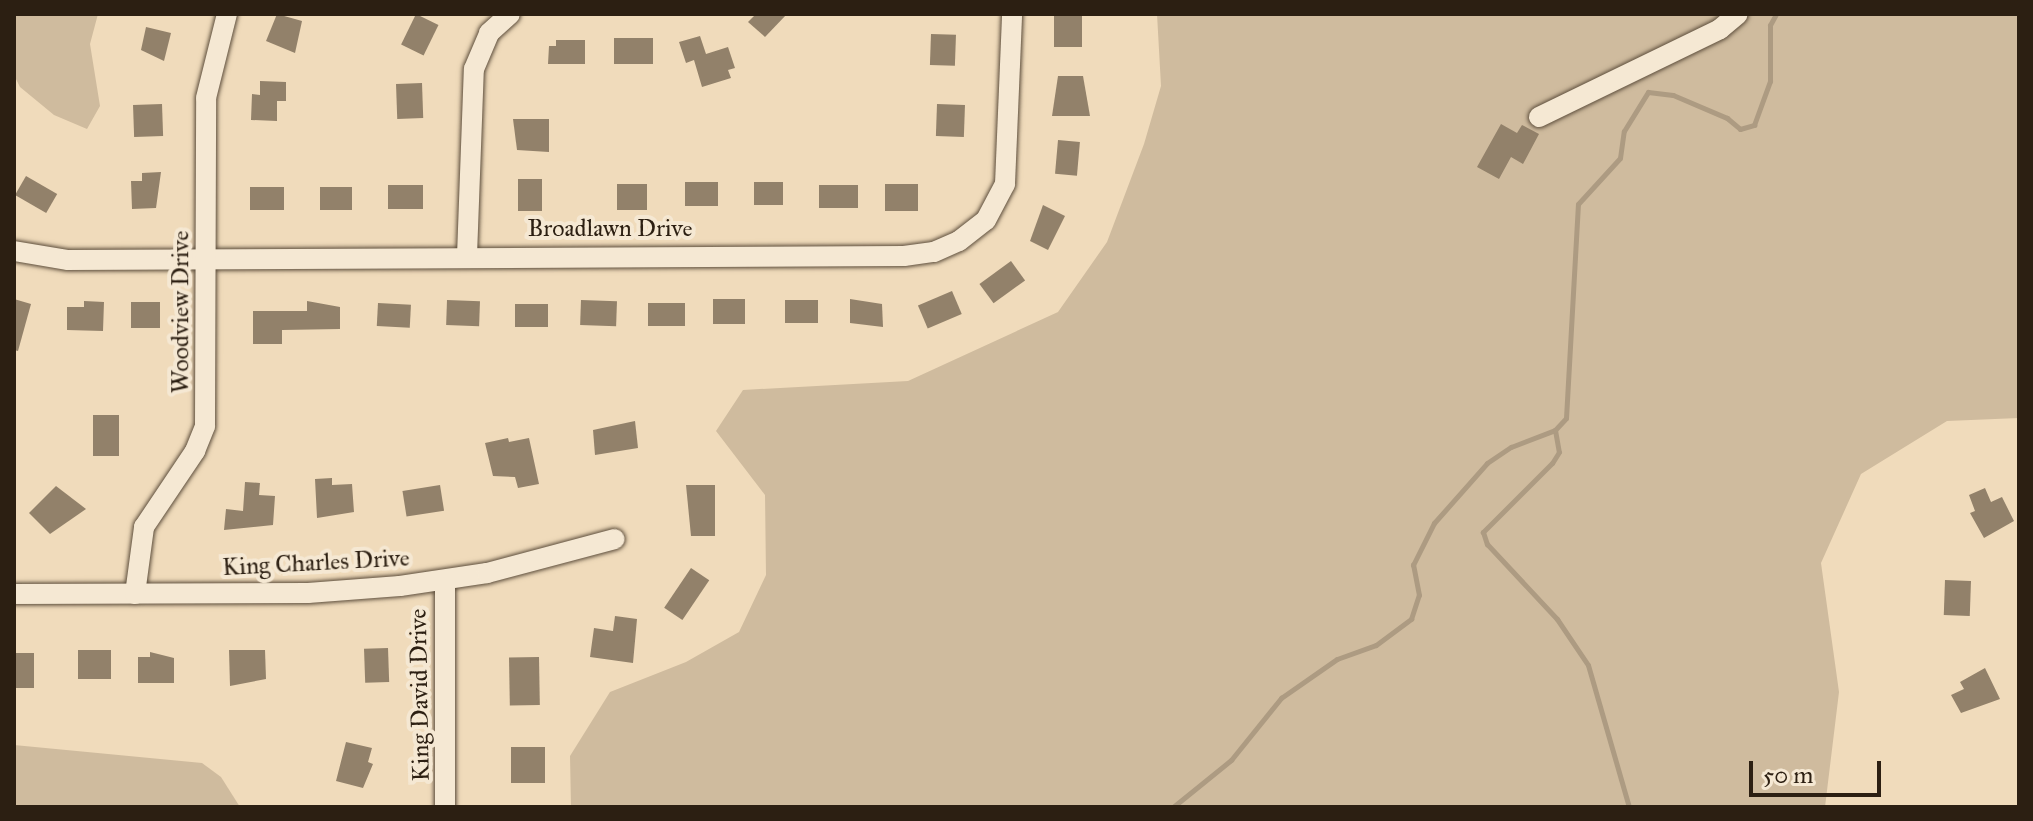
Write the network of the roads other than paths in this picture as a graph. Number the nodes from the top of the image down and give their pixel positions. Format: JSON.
{"nodes":[{"id":1,"x":227,"y":14,"type":"edge"},
{"id":2,"x":510,"y":14,"type":"edge"},
{"id":3,"x":1012,"y":14,"type":"edge"},
{"id":4,"x":1738,"y":14,"type":"edge"},
{"id":5,"x":1539,"y":117,"type":"dead end"},
{"id":6,"x":14,"y":251,"type":"edge"},
{"id":7,"x":467,"y":256,"type":"junction"},
{"id":8,"x":207,"y":259,"type":"junction"},
{"id":9,"x":615,"y":539,"type":"dead end"},
{"id":10,"x":445,"y":582,"type":"junction"},
{"id":11,"x":14,"y":594,"type":"edge"},
{"id":12,"x":135,"y":594,"type":"junction"},
{"id":13,"x":445,"y":807,"type":"edge"}],
"edges":[{"from":1,"to":8,"type":"street","name":"Woodview Drive"},
{"from":2,"to":7,"type":"street"},
{"from":3,"to":7,"type":"street","name":"Broadlawn Drive"},
{"from":4,"to":5,"type":"street"},
{"from":6,"to":8,"type":"street","name":"Broadlawn Drive"},
{"from":7,"to":8,"type":"street","name":"Broadlawn Drive"},
{"from":8,"to":12,"type":"street","name":"Woodview Drive"},
{"from":9,"to":10,"type":"street","name":"King Charles Drive"},
{"from":10,"to":12,"type":"street","name":"King Charles Drive"},
{"from":10,"to":13,"type":"street","name":"King David Drive"},
{"from":11,"to":12,"type":"street","name":"King Charles Drive"}]}
